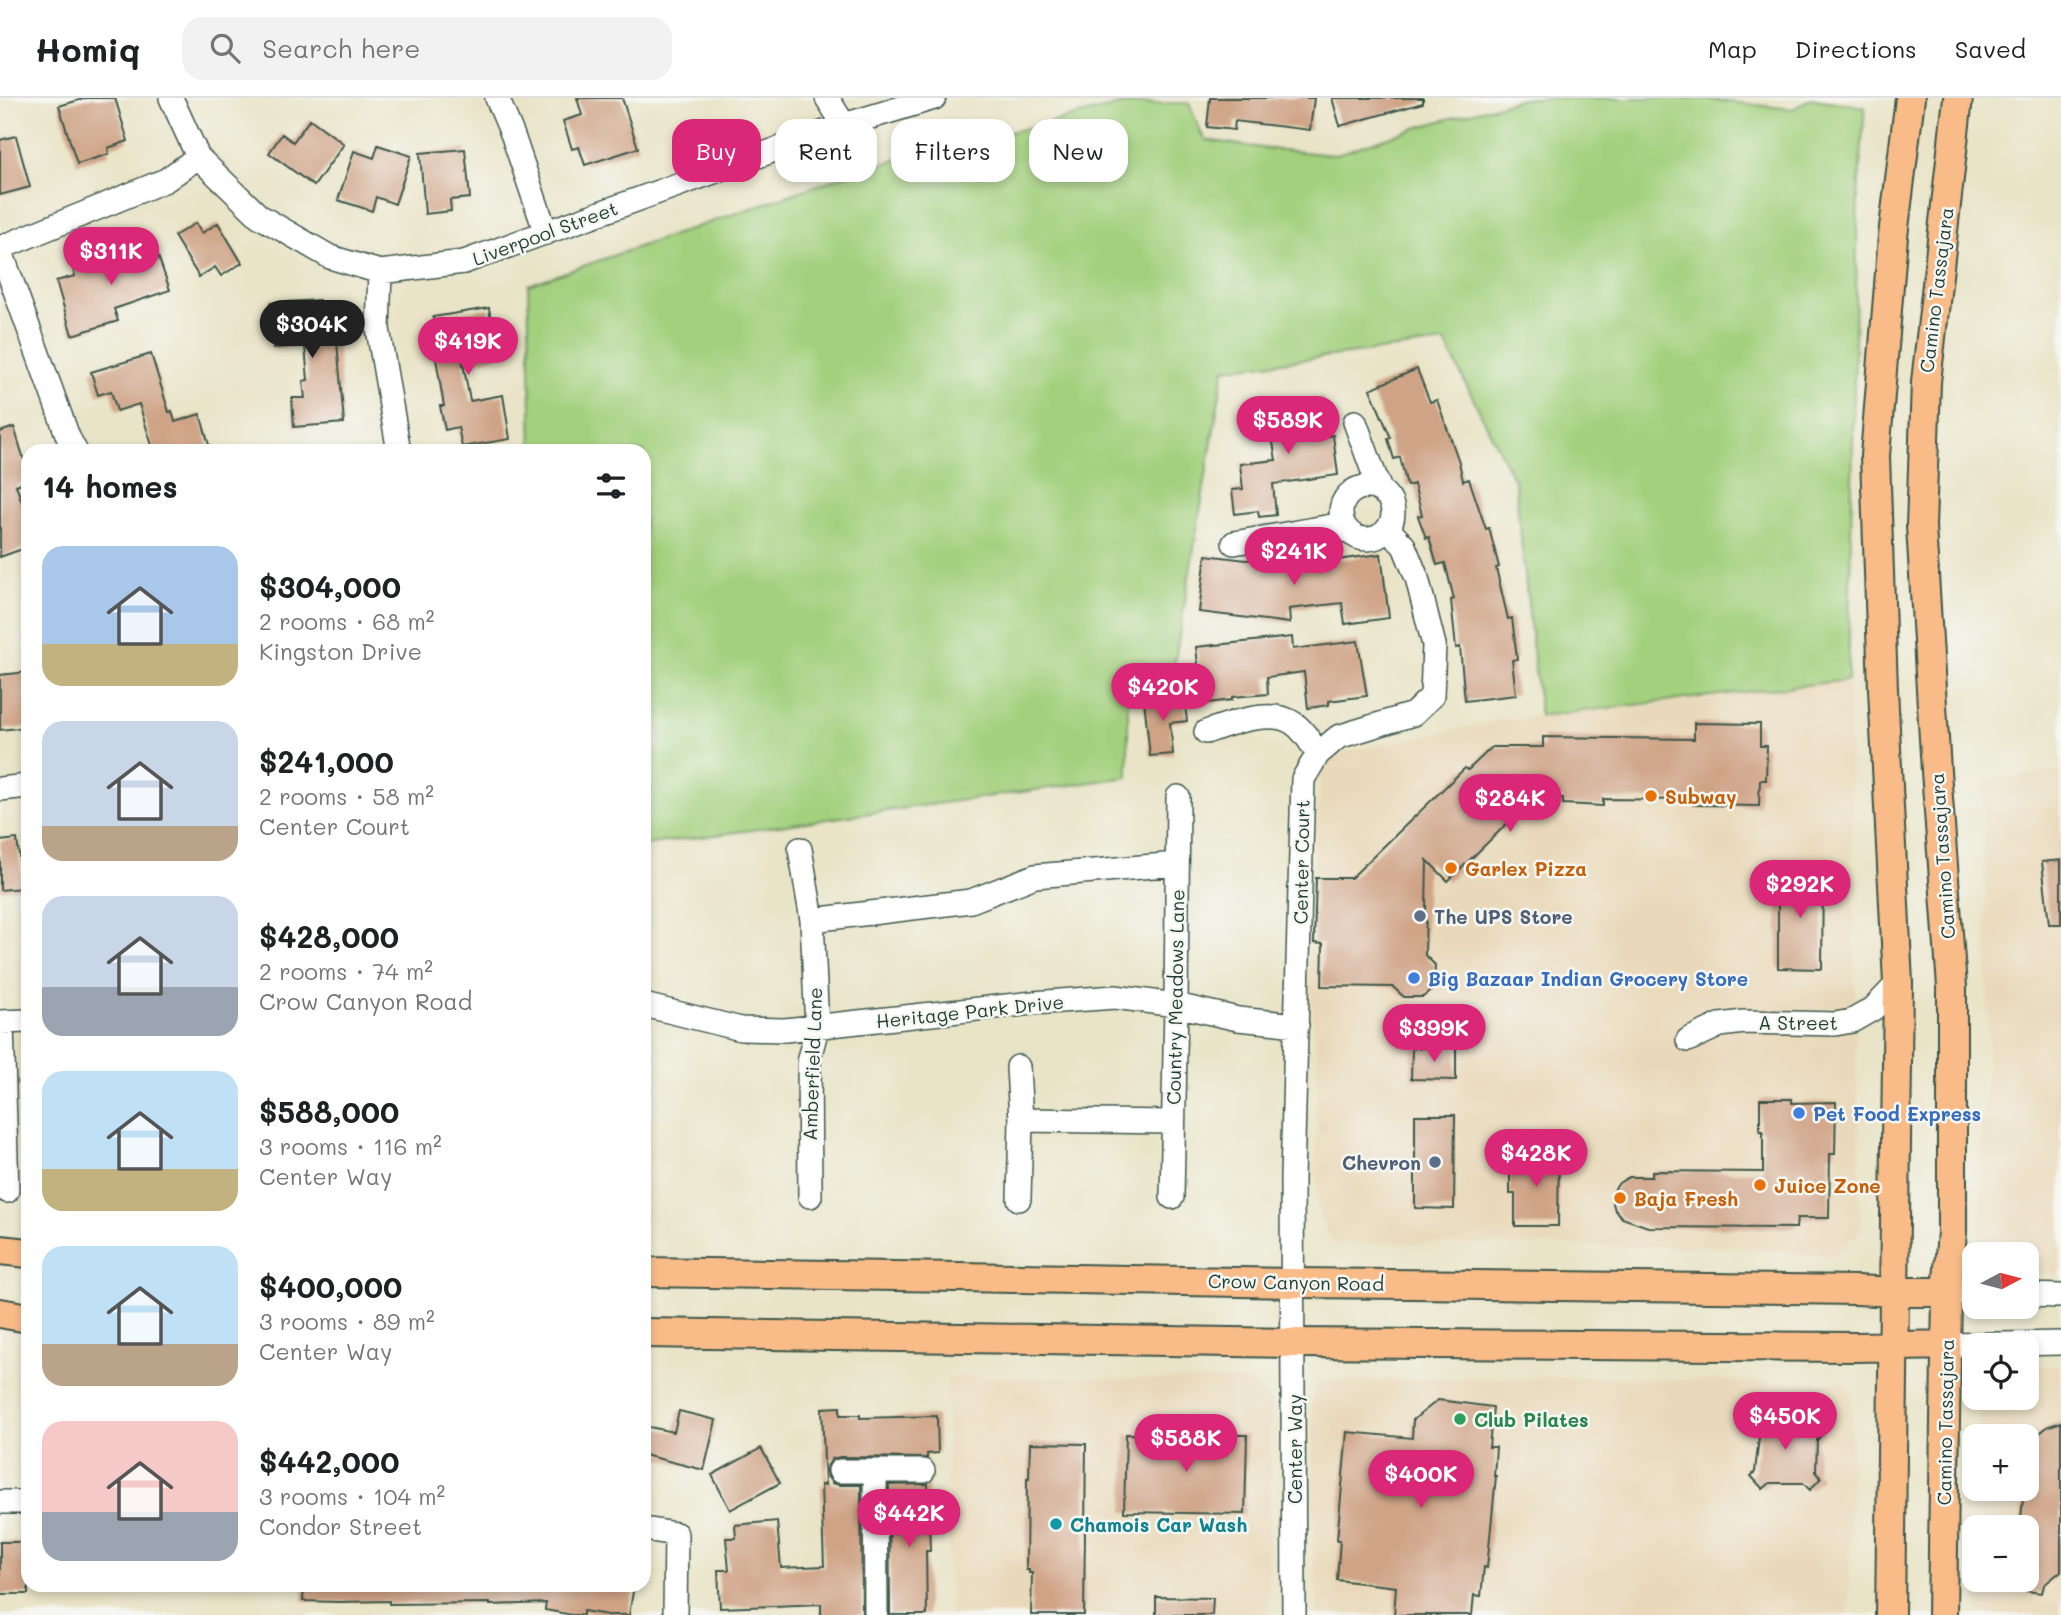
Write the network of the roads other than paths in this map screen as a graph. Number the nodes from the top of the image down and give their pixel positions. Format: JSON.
{"nodes":[{"id":1,"x":171,"y":98,"type":"edge"},
{"id":2,"x":497,"y":98,"type":"edge"},
{"id":3,"x":827,"y":98,"type":"edge"},
{"id":4,"x":934,"y":98,"type":"edge"},
{"id":5,"x":1910,"y":98,"type":"edge"},
{"id":6,"x":1958,"y":98,"type":"edge"},
{"id":7,"x":840,"y":119,"type":"edge"},
{"id":8,"x":864,"y":119,"type":"edge"},
{"id":9,"x":775,"y":150,"type":"edge"},
{"id":10,"x":198,"y":157,"type":"junction"},
{"id":11,"x":546,"y":233,"type":"junction"},
{"id":12,"x":0,"y":249,"type":"edge"},
{"id":13,"x":380,"y":272,"type":"junction"},
{"id":14,"x":1355,"y":422,"type":"dead end"},
{"id":15,"x":72,"y":444,"type":"edge"},
{"id":16,"x":398,"y":444,"type":"edge"},
{"id":17,"x":1380,"y":490,"type":"junction"},
{"id":18,"x":1343,"y":524,"type":"junction"},
{"id":19,"x":1388,"y":528,"type":"junction"},
{"id":20,"x":1234,"y":542,"type":"dead end"},
{"id":21,"x":1206,"y":732,"type":"dead end"},
{"id":22,"x":1318,"y":754,"type":"junction"},
{"id":23,"x":21,"y":787,"type":"edge"},
{"id":24,"x":0,"y":789,"type":"edge"},
{"id":25,"x":1178,"y":797,"type":"dead end"},
{"id":26,"x":800,"y":849,"type":"dead end"},
{"id":27,"x":1177,"y":864,"type":"junction"},
{"id":28,"x":812,"y":920,"type":"junction"},
{"id":29,"x":1898,"y":983,"type":"junction"},
{"id":30,"x":1176,"y":1005,"type":"junction"},
{"id":31,"x":651,"y":1007,"type":"edge"},
{"id":32,"x":21,"y":1021,"type":"edge"},
{"id":33,"x":1,"y":1022,"type":"edge"},
{"id":34,"x":1297,"y":1025,"type":"junction"},
{"id":35,"x":817,"y":1028,"type":"junction"},
{"id":36,"x":1688,"y":1040,"type":"dead end"},
{"id":37,"x":1018,"y":1067,"type":"dead end"},
{"id":38,"x":1021,"y":1120,"type":"junction"},
{"id":39,"x":1173,"y":1122,"type":"junction"},
{"id":40,"x":7,"y":1191,"type":"dead end"},
{"id":41,"x":810,"y":1196,"type":"dead end"},
{"id":42,"x":1172,"y":1196,"type":"dead end"},
{"id":43,"x":1019,"y":1199,"type":"dead end"},
{"id":44,"x":0,"y":1250,"type":"edge"},
{"id":45,"x":21,"y":1252,"type":"edge"},
{"id":46,"x":651,"y":1272,"type":"edge"},
{"id":47,"x":1294,"y":1283,"type":"junction"},
{"id":48,"x":1961,"y":1292,"type":"edge"},
{"id":49,"x":1893,"y":1293,"type":"junction"},
{"id":50,"x":2039,"y":1296,"type":"edge"},
{"id":51,"x":2061,"y":1296,"type":"edge"},
{"id":52,"x":0,"y":1313,"type":"edge"},
{"id":53,"x":21,"y":1317,"type":"edge"},
{"id":54,"x":651,"y":1333,"type":"edge"},
{"id":55,"x":1294,"y":1343,"type":"junction"},
{"id":56,"x":2061,"y":1343,"type":"edge"},
{"id":57,"x":1946,"y":1345,"type":"junction"},
{"id":58,"x":1892,"y":1347,"type":"junction"},
{"id":59,"x":840,"y":1471,"type":"dead end"},
{"id":60,"x":875,"y":1471,"type":"junction"},
{"id":61,"x":923,"y":1471,"type":"dead end"},
{"id":62,"x":0,"y":1502,"type":"edge"},
{"id":63,"x":21,"y":1502,"type":"edge"},
{"id":64,"x":651,"y":1530,"type":"edge"},
{"id":65,"x":675,"y":1615,"type":"edge"},
{"id":66,"x":876,"y":1615,"type":"edge"},
{"id":67,"x":1294,"y":1615,"type":"edge"},
{"id":68,"x":1890,"y":1615,"type":"edge"},
{"id":69,"x":1942,"y":1615,"type":"edge"}],
"edges":[{"from":1,"to":10,"type":"street","name":"Liverpool Street"},
{"from":2,"to":11,"type":"street"},
{"from":3,"to":7,"type":"street"},
{"from":4,"to":8,"type":"street","name":"Liverpool Street"},
{"from":5,"to":29,"type":"main road"},
{"from":6,"to":48,"type":"main road","name":"Camino Tassajara"},
{"from":9,"to":11,"type":"street","name":"Liverpool Street"},
{"from":10,"to":12,"type":"street"},
{"from":10,"to":13,"type":"street","name":"Liverpool Street"},
{"from":11,"to":13,"type":"street","name":"Liverpool Street"},
{"from":12,"to":15,"type":"street"},
{"from":13,"to":16,"type":"street"},
{"from":14,"to":17,"type":"street"},
{"from":17,"to":18,"type":"street"},
{"from":17,"to":19,"type":"street"},
{"from":18,"to":19,"type":"street"},
{"from":18,"to":20,"type":"street"},
{"from":19,"to":22,"type":"street","name":"Center Court"},
{"from":21,"to":22,"type":"street"},
{"from":22,"to":34,"type":"street","name":"Center Court"},
{"from":23,"to":24,"type":"street"},
{"from":25,"to":27,"type":"street","name":"Country Meadows Lane"},
{"from":26,"to":28,"type":"street","name":"Amberfield Lane"},
{"from":27,"to":28,"type":"street"},
{"from":27,"to":30,"type":"street","name":"Country Meadows Lane"},
{"from":28,"to":35,"type":"street","name":"Amberfield Lane"},
{"from":29,"to":36,"type":"street","name":"A Street"},
{"from":29,"to":49,"type":"main road"},
{"from":30,"to":34,"type":"street","name":"Heritage Park Drive"},
{"from":30,"to":35,"type":"street","name":"Heritage Park Drive"},
{"from":30,"to":39,"type":"street","name":"Country Meadows Lane"},
{"from":31,"to":35,"type":"street","name":"Heritage Park Drive"},
{"from":32,"to":33,"type":"street"},
{"from":33,"to":40,"type":"street"},
{"from":34,"to":47,"type":"street","name":"Center Court"},
{"from":35,"to":41,"type":"street","name":"Amberfield Lane"},
{"from":37,"to":38,"type":"street"},
{"from":38,"to":39,"type":"street"},
{"from":38,"to":43,"type":"street"},
{"from":39,"to":42,"type":"street","name":"Country Meadows Lane"},
{"from":44,"to":45,"type":"main road"},
{"from":46,"to":47,"type":"main road","name":"Crow Canyon Road"},
{"from":47,"to":49,"type":"main road","name":"Crow Canyon Road"},
{"from":47,"to":55,"type":"street","name":"Center Way"},
{"from":48,"to":49,"type":"main road","name":"Crow Canyon Road"},
{"from":48,"to":57,"type":"main road","name":"Camino Tassajara"},
{"from":49,"to":58,"type":"main road"},
{"from":50,"to":51,"type":"street"},
{"from":52,"to":53,"type":"main road"},
{"from":54,"to":55,"type":"main road"},
{"from":55,"to":58,"type":"main road"},
{"from":55,"to":67,"type":"street","name":"Center Way"},
{"from":56,"to":57,"type":"street"},
{"from":57,"to":58,"type":"main road"},
{"from":57,"to":69,"type":"main road","name":"Camino Tassajara"},
{"from":58,"to":68,"type":"main road"},
{"from":59,"to":60,"type":"street"},
{"from":60,"to":61,"type":"street"},
{"from":60,"to":66,"type":"street"},
{"from":62,"to":63,"type":"street"},
{"from":64,"to":65,"type":"street"}]}
